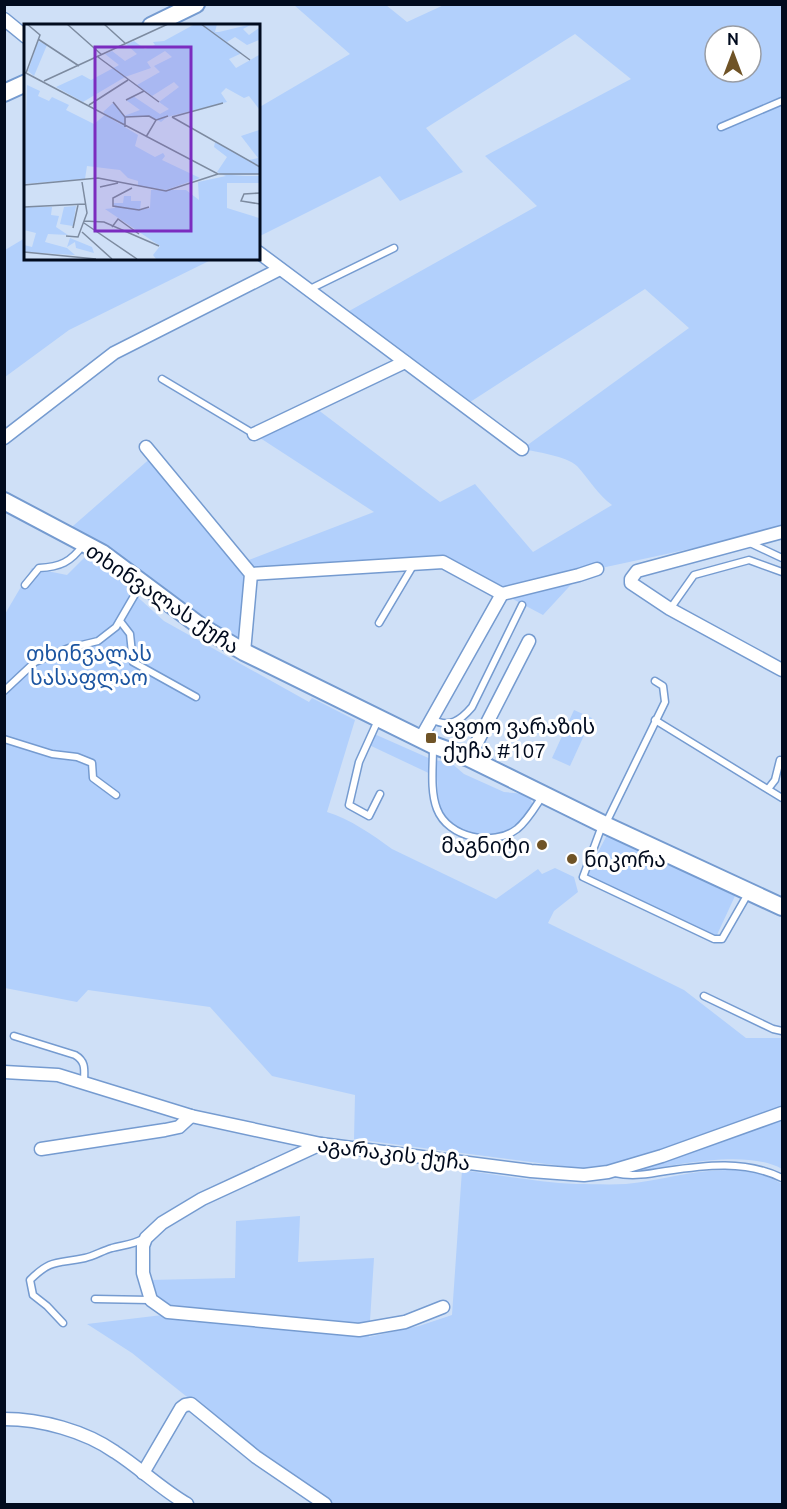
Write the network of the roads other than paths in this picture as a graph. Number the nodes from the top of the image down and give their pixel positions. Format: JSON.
{"nodes":[{"id":1,"x":196,"y":4,"type":"edge"},
{"id":2,"x":4,"y":19,"type":"edge"},
{"id":3,"x":155,"y":24,"type":"edge"},
{"id":4,"x":24,"y":35,"type":"edge"},
{"id":5,"x":24,"y":84,"type":"edge"},
{"id":6,"x":4,"y":93,"type":"edge"},
{"id":7,"x":783,"y":101,"type":"edge"},
{"id":8,"x":721,"y":127,"type":"dead end"},
{"id":9,"x":394,"y":248,"type":"dead end"},
{"id":10,"x":260,"y":254,"type":"edge"},
{"id":11,"x":280,"y":269,"type":"junction"},
{"id":12,"x":307,"y":291,"type":"junction"},
{"id":13,"x":405,"y":362,"type":"junction"},
{"id":14,"x":162,"y":379,"type":"dead end"},
{"id":15,"x":254,"y":434,"type":"joint"},
{"id":16,"x":4,"y":438,"type":"edge"},
{"id":17,"x":146,"y":447,"type":"dead end"},
{"id":18,"x":522,"y":449,"type":"dead end"},
{"id":19,"x":4,"y":501,"type":"edge"},
{"id":20,"x":783,"y":532,"type":"edge"},
{"id":21,"x":747,"y":541,"type":"junction"},
{"id":22,"x":84,"y":543,"type":"junction"},
{"id":23,"x":783,"y":558,"type":"edge"},
{"id":24,"x":414,"y":564,"type":"junction"},
{"id":25,"x":597,"y":569,"type":"dead end"},
{"id":26,"x":783,"y":572,"type":"edge"},
{"id":27,"x":251,"y":574,"type":"junction"},
{"id":28,"x":141,"y":583,"type":"junction"},
{"id":29,"x":26,"y":585,"type":"dead end"},
{"id":30,"x":502,"y":594,"type":"junction"},
{"id":31,"x":522,"y":605,"type":"dead end"},
{"id":32,"x":669,"y":609,"type":"junction"},
{"id":33,"x":120,"y":621,"type":"junction"},
{"id":34,"x":379,"y":623,"type":"dead end"},
{"id":35,"x":529,"y":641,"type":"dead end"},
{"id":36,"x":244,"y":652,"type":"junction"},
{"id":37,"x":783,"y":670,"type":"edge"},
{"id":38,"x":656,"y":681,"type":"dead end"},
{"id":39,"x":4,"y":691,"type":"edge"},
{"id":40,"x":196,"y":697,"type":"dead end"},
{"id":41,"x":379,"y":718,"type":"junction"},
{"id":42,"x":432,"y":718,"type":"junction"},
{"id":43,"x":655,"y":720,"type":"junction"},
{"id":44,"x":4,"y":739,"type":"edge"},
{"id":45,"x":427,"y":741,"type":"junction"},
{"id":46,"x":469,"y":758,"type":"junction"},
{"id":47,"x":780,"y":760,"type":"dead end"},
{"id":48,"x":768,"y":789,"type":"junction"},
{"id":49,"x":380,"y":794,"type":"dead end"},
{"id":50,"x":544,"y":794,"type":"junction"},
{"id":51,"x":116,"y":795,"type":"dead end"},
{"id":52,"x":783,"y":798,"type":"edge"},
{"id":53,"x":605,"y":825,"type":"junction"},
{"id":54,"x":749,"y":892,"type":"junction"},
{"id":55,"x":783,"y":907,"type":"edge"},
{"id":56,"x":704,"y":996,"type":"dead end"},
{"id":57,"x":783,"y":1031,"type":"edge"},
{"id":58,"x":14,"y":1036,"type":"dead end"},
{"id":59,"x":4,"y":1072,"type":"edge"},
{"id":60,"x":84,"y":1084,"type":"junction"},
{"id":61,"x":783,"y":1113,"type":"edge"},
{"id":62,"x":191,"y":1116,"type":"junction"},
{"id":63,"x":321,"y":1144,"type":"junction"},
{"id":64,"x":41,"y":1149,"type":"dead end"},
{"id":65,"x":608,"y":1172,"type":"junction"},
{"id":66,"x":783,"y":1178,"type":"edge"},
{"id":67,"x":146,"y":1238,"type":"junction"},
{"id":68,"x":95,"y":1299,"type":"dead end"},
{"id":69,"x":151,"y":1300,"type":"junction"},
{"id":70,"x":443,"y":1307,"type":"dead end"},
{"id":71,"x":63,"y":1323,"type":"dead end"},
{"id":72,"x":4,"y":1419,"type":"edge"},
{"id":73,"x":143,"y":1473,"type":"junction"},
{"id":74,"x":187,"y":1504,"type":"edge"},
{"id":75,"x":325,"y":1504,"type":"edge"}],
"edges":[{"from":1,"to":3,"type":"street"},
{"from":2,"to":4,"type":"street"},
{"from":5,"to":6,"type":"street"},
{"from":7,"to":8,"type":"lane"},
{"from":9,"to":12,"type":"lane"},
{"from":10,"to":11,"type":"street"},
{"from":11,"to":12,"type":"street"},
{"from":11,"to":16,"type":"street"},
{"from":12,"to":13,"type":"street"},
{"from":13,"to":15,"type":"street"},
{"from":13,"to":18,"type":"street"},
{"from":14,"to":15,"type":"lane"},
{"from":17,"to":27,"type":"street"},
{"from":19,"to":22,"type":"street","name":"თხინვალას ქუჩა"},
{"from":20,"to":21,"type":"street"},
{"from":21,"to":23,"type":"lane"},
{"from":21,"to":32,"type":"street"},
{"from":22,"to":28,"type":"street","name":"თხინვალას ქუჩა"},
{"from":22,"to":29,"type":"lane"},
{"from":24,"to":27,"type":"street"},
{"from":24,"to":30,"type":"street"},
{"from":24,"to":34,"type":"lane"},
{"from":25,"to":30,"type":"street"},
{"from":26,"to":32,"type":"lane"},
{"from":27,"to":36,"type":"street"},
{"from":28,"to":33,"type":"lane"},
{"from":28,"to":36,"type":"street","name":"თხინვალას ქუჩა"},
{"from":30,"to":42,"type":"street"},
{"from":31,"to":42,"type":"lane"},
{"from":32,"to":37,"type":"street"},
{"from":33,"to":39,"type":"lane"},
{"from":33,"to":40,"type":"lane"},
{"from":35,"to":46,"type":"street"},
{"from":36,"to":41,"type":"street","name":"თხინვალას ქუჩა"},
{"from":38,"to":43,"type":"lane"},
{"from":41,"to":45,"type":"street","name":"თხინვალას ქუჩა"},
{"from":41,"to":49,"type":"lane"},
{"from":42,"to":45,"type":"street"},
{"from":43,"to":48,"type":"lane"},
{"from":43,"to":53,"type":"lane"},
{"from":44,"to":51,"type":"lane"},
{"from":45,"to":46,"type":"street","name":"თხინვალას ქუჩა"},
{"from":45,"to":50,"type":"lane"},
{"from":46,"to":50,"type":"street","name":"თხინვალას ქუჩა"},
{"from":47,"to":48,"type":"lane"},
{"from":48,"to":52,"type":"lane"},
{"from":50,"to":53,"type":"street","name":"თხინვალას ქუჩა"},
{"from":53,"to":54,"type":"street","name":"თხინვალას ქუჩა"},
{"from":53,"to":54,"type":"lane"},
{"from":54,"to":55,"type":"street","name":"თხინვალას ქუჩა"},
{"from":56,"to":57,"type":"lane"},
{"from":58,"to":60,"type":"lane"},
{"from":59,"to":60,"type":"street","name":"აგარაკის ქუჩა"},
{"from":60,"to":62,"type":"street","name":"აგარაკის ქუჩა"},
{"from":61,"to":65,"type":"street","name":"აგარაკის ქუჩა"},
{"from":62,"to":63,"type":"street","name":"აგარაკის ქუჩა"},
{"from":62,"to":64,"type":"street"},
{"from":63,"to":65,"type":"street","name":"აგარაკის ქუჩა"},
{"from":63,"to":67,"type":"street"},
{"from":65,"to":66,"type":"lane"},
{"from":67,"to":69,"type":"street"},
{"from":67,"to":71,"type":"lane"},
{"from":68,"to":69,"type":"lane"},
{"from":69,"to":70,"type":"street"},
{"from":72,"to":73,"type":"street"},
{"from":73,"to":74,"type":"street"},
{"from":73,"to":75,"type":"street"}]}
